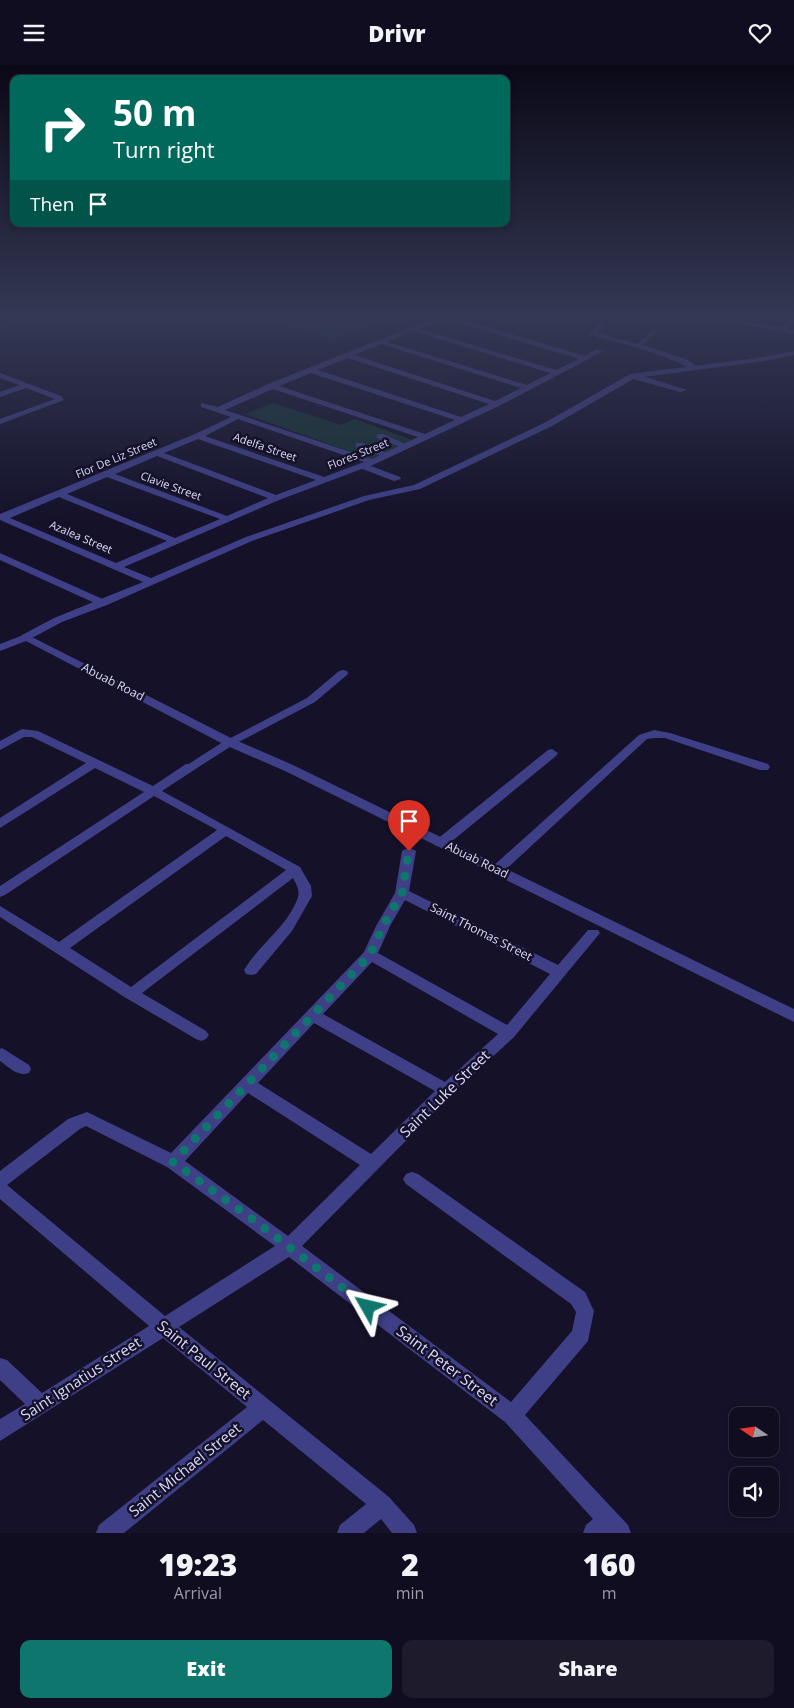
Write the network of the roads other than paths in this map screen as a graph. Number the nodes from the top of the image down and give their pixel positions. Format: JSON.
{"nodes":[{"id":1,"x":27,"y":386,"type":"edge"},
{"id":2,"x":29,"y":386,"type":"edge"},
{"id":3,"x":271,"y":386,"type":"joint"},
{"id":4,"x":358,"y":386,"type":"edge"},
{"id":5,"x":436,"y":386,"type":"edge"},
{"id":6,"x":520,"y":386,"type":"edge"},
{"id":7,"x":533,"y":386,"type":"edge"},
{"id":8,"x":618,"y":386,"type":"edge"},
{"id":9,"x":664,"y":386,"type":"edge"},
{"id":10,"x":528,"y":388,"type":"junction"},
{"id":11,"x":683,"y":391,"type":"dead end"},
{"id":12,"x":0,"y":395,"type":"edge"},
{"id":13,"x":496,"y":404,"type":"junction"},
{"id":14,"x":204,"y":405,"type":"dead end"},
{"id":15,"x":218,"y":410,"type":"junction"},
{"id":16,"x":237,"y":417,"type":"junction"},
{"id":17,"x":462,"y":420,"type":"junction"},
{"id":18,"x":0,"y":422,"type":"edge"},
{"id":19,"x":198,"y":436,"type":"junction"},
{"id":20,"x":380,"y":436,"type":"dead end"},
{"id":21,"x":425,"y":437,"type":"junction"},
{"id":22,"x":359,"y":445,"type":"dead end"},
{"id":23,"x":406,"y":446,"type":"junction"},
{"id":24,"x":156,"y":453,"type":"junction"},
{"id":25,"x":387,"y":455,"type":"junction"},
{"id":26,"x":372,"y":462,"type":"junction"},
{"id":27,"x":362,"y":466,"type":"junction"},
{"id":28,"x":107,"y":474,"type":"junction"},
{"id":29,"x":397,"y":479,"type":"dead end"},
{"id":30,"x":325,"y":480,"type":"junction"},
{"id":31,"x":59,"y":494,"type":"junction"},
{"id":32,"x":276,"y":498,"type":"junction"},
{"id":33,"x":1,"y":517,"type":"edge"},
{"id":34,"x":228,"y":519,"type":"junction"},
{"id":35,"x":175,"y":541,"type":"junction"},
{"id":36,"x":0,"y":555,"type":"edge"},
{"id":37,"x":118,"y":566,"type":"junction"},
{"id":38,"x":151,"y":582,"type":"junction"},
{"id":39,"x":103,"y":603,"type":"junction"},
{"id":40,"x":26,"y":637,"type":"junction"},
{"id":41,"x":0,"y":648,"type":"edge"},
{"id":42,"x":343,"y":673,"type":"dead end"},
{"id":43,"x":229,"y":742,"type":"junction"},
{"id":44,"x":0,"y":746,"type":"edge"},
{"id":45,"x":552,"y":753,"type":"dead end"},
{"id":46,"x":94,"y":763,"type":"junction"},
{"id":47,"x":764,"y":767,"type":"dead end"},
{"id":48,"x":153,"y":791,"type":"junction"},
{"id":49,"x":0,"y":824,"type":"edge"},
{"id":50,"x":226,"y":830,"type":"junction"},
{"id":51,"x":441,"y":843,"type":"junction"},
{"id":52,"x":409,"y":851,"type":"dead end"},
{"id":53,"x":497,"y":869,"type":"junction"},
{"id":54,"x":294,"y":870,"type":"junction"},
{"id":55,"x":0,"y":892,"type":"edge"},
{"id":56,"x":402,"y":893,"type":"junction"},
{"id":57,"x":0,"y":911,"type":"edge"},
{"id":58,"x":593,"y":933,"type":"dead end"},
{"id":59,"x":59,"y":949,"type":"junction"},
{"id":60,"x":370,"y":955,"type":"junction"},
{"id":61,"x":252,"y":971,"type":"dead end"},
{"id":62,"x":559,"y":972,"type":"junction"},
{"id":63,"x":131,"y":995,"type":"junction"},
{"id":64,"x":312,"y":1015,"type":"junction"},
{"id":65,"x":794,"y":1016,"type":"edge"},
{"id":66,"x":509,"y":1033,"type":"junction"},
{"id":67,"x":201,"y":1035,"type":"dead end"},
{"id":68,"x":1,"y":1054,"type":"edge"},
{"id":69,"x":24,"y":1069,"type":"dead end"},
{"id":70,"x":246,"y":1084,"type":"junction"},
{"id":71,"x":446,"y":1090,"type":"junction"},
{"id":72,"x":173,"y":1162,"type":"junction"},
{"id":73,"x":374,"y":1164,"type":"junction"},
{"id":74,"x":412,"y":1179,"type":"dead end"},
{"id":75,"x":0,"y":1181,"type":"edge"},
{"id":76,"x":0,"y":1189,"type":"edge"},
{"id":77,"x":289,"y":1247,"type":"junction"},
{"id":78,"x":163,"y":1327,"type":"junction"},
{"id":79,"x":0,"y":1367,"type":"edge"},
{"id":80,"x":41,"y":1405,"type":"junction"},
{"id":81,"x":263,"y":1407,"type":"junction"},
{"id":82,"x":512,"y":1415,"type":"junction"},
{"id":83,"x":0,"y":1431,"type":"edge"},
{"id":84,"x":382,"y":1504,"type":"junction"},
{"id":85,"x":607,"y":1528,"type":"edge"},
{"id":86,"x":106,"y":1533,"type":"edge"},
{"id":87,"x":348,"y":1533,"type":"edge"},
{"id":88,"x":406,"y":1533,"type":"edge"}],
"edges":[{"from":1,"to":12,"type":"street"},
{"from":2,"to":18,"type":"street"},
{"from":3,"to":15,"type":"street"},
{"from":3,"to":21,"type":"street"},
{"from":4,"to":17,"type":"street"},
{"from":5,"to":13,"type":"street"},
{"from":6,"to":10,"type":"street"},
{"from":7,"to":10,"type":"street","name":"Flores Street"},
{"from":8,"to":38,"type":"street"},
{"from":9,"to":11,"type":"street"},
{"from":10,"to":13,"type":"street","name":"Flores Street"},
{"from":13,"to":17,"type":"street","name":"Flores Street"},
{"from":14,"to":15,"type":"street"},
{"from":15,"to":16,"type":"street"},
{"from":16,"to":19,"type":"street","name":"Flor De Liz Street"},
{"from":16,"to":26,"type":"street"},
{"from":17,"to":21,"type":"street","name":"Flores Street"},
{"from":19,"to":24,"type":"street","name":"Flor De Liz Street"},
{"from":19,"to":30,"type":"street","name":"Adelfa Street"},
{"from":20,"to":23,"type":"street"},
{"from":21,"to":23,"type":"street","name":"Flores Street"},
{"from":22,"to":25,"type":"street"},
{"from":23,"to":25,"type":"street","name":"Flores Street"},
{"from":24,"to":28,"type":"street","name":"Flor De Liz Street"},
{"from":24,"to":32,"type":"street"},
{"from":25,"to":26,"type":"street","name":"Flores Street"},
{"from":26,"to":27,"type":"street","name":"Flores Street"},
{"from":27,"to":29,"type":"street"},
{"from":27,"to":30,"type":"street","name":"Flores Street"},
{"from":28,"to":31,"type":"street","name":"Flor De Liz Street"},
{"from":28,"to":34,"type":"street","name":"Clavie Street"},
{"from":30,"to":32,"type":"street","name":"Flores Street"},
{"from":31,"to":33,"type":"street","name":"Flor De Liz Street"},
{"from":31,"to":35,"type":"street"},
{"from":32,"to":34,"type":"street","name":"Flores Street"},
{"from":33,"to":37,"type":"street","name":"Azalea Street"},
{"from":34,"to":35,"type":"street","name":"Flores Street"},
{"from":35,"to":37,"type":"street","name":"Flores Street"},
{"from":36,"to":39,"type":"street"},
{"from":37,"to":38,"type":"street","name":"Azalea Street"},
{"from":38,"to":39,"type":"street"},
{"from":39,"to":40,"type":"street"},
{"from":40,"to":41,"type":"street"},
{"from":40,"to":43,"type":"street","name":"Abuab Road"},
{"from":42,"to":43,"type":"street"},
{"from":43,"to":48,"type":"street"},
{"from":43,"to":51,"type":"street","name":"Abuab Road"},
{"from":44,"to":46,"type":"street"},
{"from":45,"to":51,"type":"street"},
{"from":46,"to":48,"type":"street"},
{"from":46,"to":49,"type":"street"},
{"from":47,"to":53,"type":"street"},
{"from":48,"to":50,"type":"street"},
{"from":48,"to":55,"type":"street"},
{"from":50,"to":54,"type":"street"},
{"from":50,"to":59,"type":"street"},
{"from":51,"to":53,"type":"street","name":"Abuab Road"},
{"from":52,"to":56,"type":"street"},
{"from":53,"to":65,"type":"street","name":"Abuab Road"},
{"from":54,"to":61,"type":"street"},
{"from":54,"to":63,"type":"street"},
{"from":56,"to":60,"type":"street"},
{"from":56,"to":62,"type":"street","name":"Saint Thomas Street"},
{"from":57,"to":59,"type":"street"},
{"from":58,"to":62,"type":"street","name":"Saint Luke Street"},
{"from":59,"to":63,"type":"street"},
{"from":60,"to":64,"type":"street"},
{"from":60,"to":66,"type":"street"},
{"from":62,"to":66,"type":"street","name":"Saint Luke Street"},
{"from":63,"to":67,"type":"street"},
{"from":64,"to":70,"type":"street"},
{"from":64,"to":71,"type":"street"},
{"from":66,"to":71,"type":"street","name":"Saint Luke Street"},
{"from":68,"to":69,"type":"street"},
{"from":70,"to":72,"type":"street"},
{"from":70,"to":73,"type":"street"},
{"from":71,"to":73,"type":"street","name":"Saint Luke Street"},
{"from":72,"to":75,"type":"street","name":"Saint Peter Street"},
{"from":72,"to":77,"type":"street","name":"Saint Peter Street"},
{"from":73,"to":77,"type":"street","name":"Saint Luke Street"},
{"from":74,"to":82,"type":"street"},
{"from":76,"to":78,"type":"street","name":"Saint Paul Street"},
{"from":77,"to":78,"type":"street","name":"Saint Ignatius Street"},
{"from":77,"to":82,"type":"street","name":"Saint Peter Street"},
{"from":78,"to":80,"type":"street","name":"Saint Ignatius Street"},
{"from":78,"to":81,"type":"street","name":"Saint Paul Street"},
{"from":79,"to":80,"type":"street"},
{"from":80,"to":83,"type":"street","name":"Saint Ignatius Street"},
{"from":81,"to":84,"type":"street","name":"Saint Paul Street"},
{"from":81,"to":86,"type":"street","name":"Saint Michael Street"},
{"from":82,"to":85,"type":"street","name":"Saint Peter Street"},
{"from":84,"to":87,"type":"street"},
{"from":84,"to":88,"type":"street","name":"Saint Paul Street"}]}
